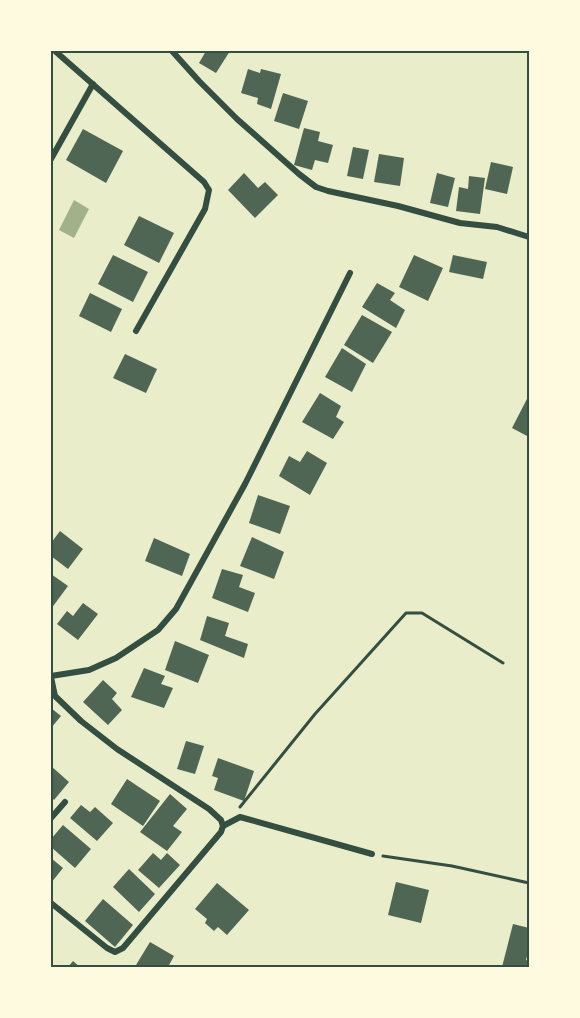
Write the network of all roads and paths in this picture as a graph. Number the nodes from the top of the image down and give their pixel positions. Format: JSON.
{"nodes":[{"id":1,"x":55,"y":51,"type":"edge"},
{"id":2,"x":172,"y":51,"type":"edge"},
{"id":3,"x":93,"y":84,"type":"junction"},
{"id":4,"x":51,"y":159,"type":"edge"},
{"id":5,"x":529,"y":237,"type":"edge"},
{"id":6,"x":350,"y":273,"type":"dead end"},
{"id":7,"x":136,"y":331,"type":"dead end"},
{"id":8,"x":502,"y":663,"type":"dead end"},
{"id":9,"x":51,"y":676,"type":"edge"},
{"id":10,"x":65,"y":802,"type":"dead end"},
{"id":11,"x":238,"y":809,"type":"dead end"},
{"id":12,"x":51,"y":818,"type":"edge"},
{"id":13,"x":222,"y":829,"type":"junction"},
{"id":14,"x":372,"y":854,"type":"joint"},
{"id":15,"x":529,"y":883,"type":"edge"},
{"id":16,"x":51,"y":903,"type":"edge"}],
"edges":[{"from":1,"to":3,"type":"street"},
{"from":2,"to":5,"type":"street"},
{"from":3,"to":4,"type":"street"},
{"from":3,"to":7,"type":"street"},
{"from":6,"to":9,"type":"street"},
{"from":8,"to":11,"type":"path"},
{"from":9,"to":13,"type":"street"},
{"from":10,"to":12,"type":"street"},
{"from":13,"to":14,"type":"street"},
{"from":13,"to":16,"type":"street"},
{"from":14,"to":15,"type":"path"}]}
